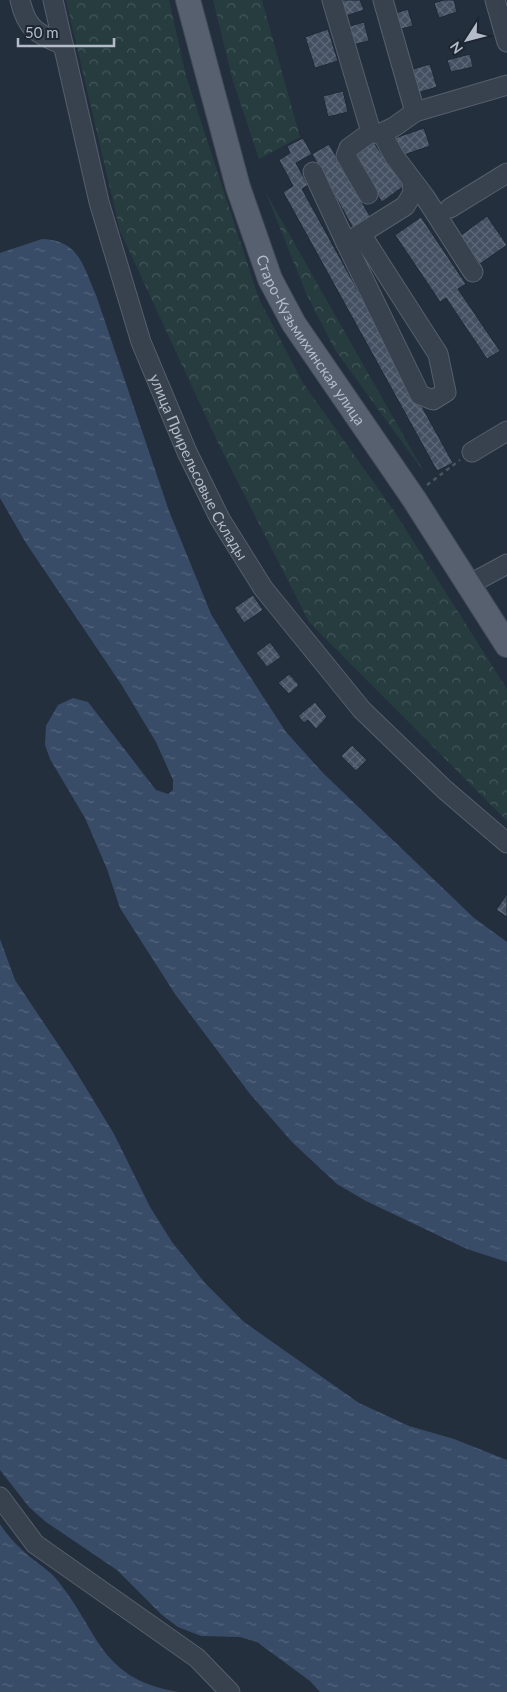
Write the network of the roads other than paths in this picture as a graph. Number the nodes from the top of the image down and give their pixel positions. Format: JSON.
{"nodes":[{"id":1,"x":20,"y":0,"type":"edge"},
{"id":2,"x":53,"y":0,"type":"edge"},
{"id":3,"x":188,"y":0,"type":"edge"},
{"id":4,"x":332,"y":0,"type":"edge"},
{"id":5,"x":383,"y":0,"type":"edge"},
{"id":6,"x":495,"y":0,"type":"edge"},
{"id":7,"x":507,"y":42,"type":"edge"},
{"id":8,"x":63,"y":45,"type":"junction"},
{"id":9,"x":507,"y":85,"type":"edge"},
{"id":10,"x":415,"y":112,"type":"junction"},
{"id":11,"x":376,"y":132,"type":"junction"},
{"id":12,"x":313,"y":172,"type":"dead end"},
{"id":13,"x":507,"y":173,"type":"edge"},
{"id":14,"x":412,"y":181,"type":"junction"},
{"id":15,"x":368,"y":194,"type":"dead end"},
{"id":16,"x":450,"y":208,"type":"dead end"},
{"id":17,"x":353,"y":239,"type":"junction"},
{"id":18,"x":473,"y":272,"type":"dead end"},
{"id":19,"x":507,"y":431,"type":"edge"},
{"id":20,"x":472,"y":452,"type":"road end"},
{"id":21,"x":505,"y":569,"type":"edge"},
{"id":22,"x":470,"y":584,"type":"junction"},
{"id":23,"x":507,"y":645,"type":"edge"},
{"id":24,"x":507,"y":843,"type":"edge"},
{"id":25,"x":0,"y":1497,"type":"edge"},
{"id":26,"x":230,"y":1692,"type":"edge"}],
"edges":[{"from":1,"to":8,"type":"street"},
{"from":2,"to":8,"type":"street","name":"улица Прирельсовые Склады"},
{"from":3,"to":22,"type":"main road","name":"Старо-Кузьмихинская улица"},
{"from":4,"to":11,"type":"street"},
{"from":5,"to":10,"type":"street"},
{"from":6,"to":7,"type":"street"},
{"from":8,"to":24,"type":"street","name":"улица Прирельсовые Склады"},
{"from":9,"to":10,"type":"street"},
{"from":10,"to":11,"type":"street"},
{"from":11,"to":14,"type":"street"},
{"from":11,"to":15,"type":"street"},
{"from":12,"to":17,"type":"street"},
{"from":13,"to":16,"type":"street"},
{"from":14,"to":17,"type":"street"},
{"from":14,"to":18,"type":"street"},
{"from":17,"to":17,"type":"street"},
{"from":19,"to":20,"type":"street"},
{"from":21,"to":22,"type":"street"},
{"from":22,"to":23,"type":"main road","name":"Старо-Кузьмихинская улица"},
{"from":25,"to":26,"type":"street"}]}
